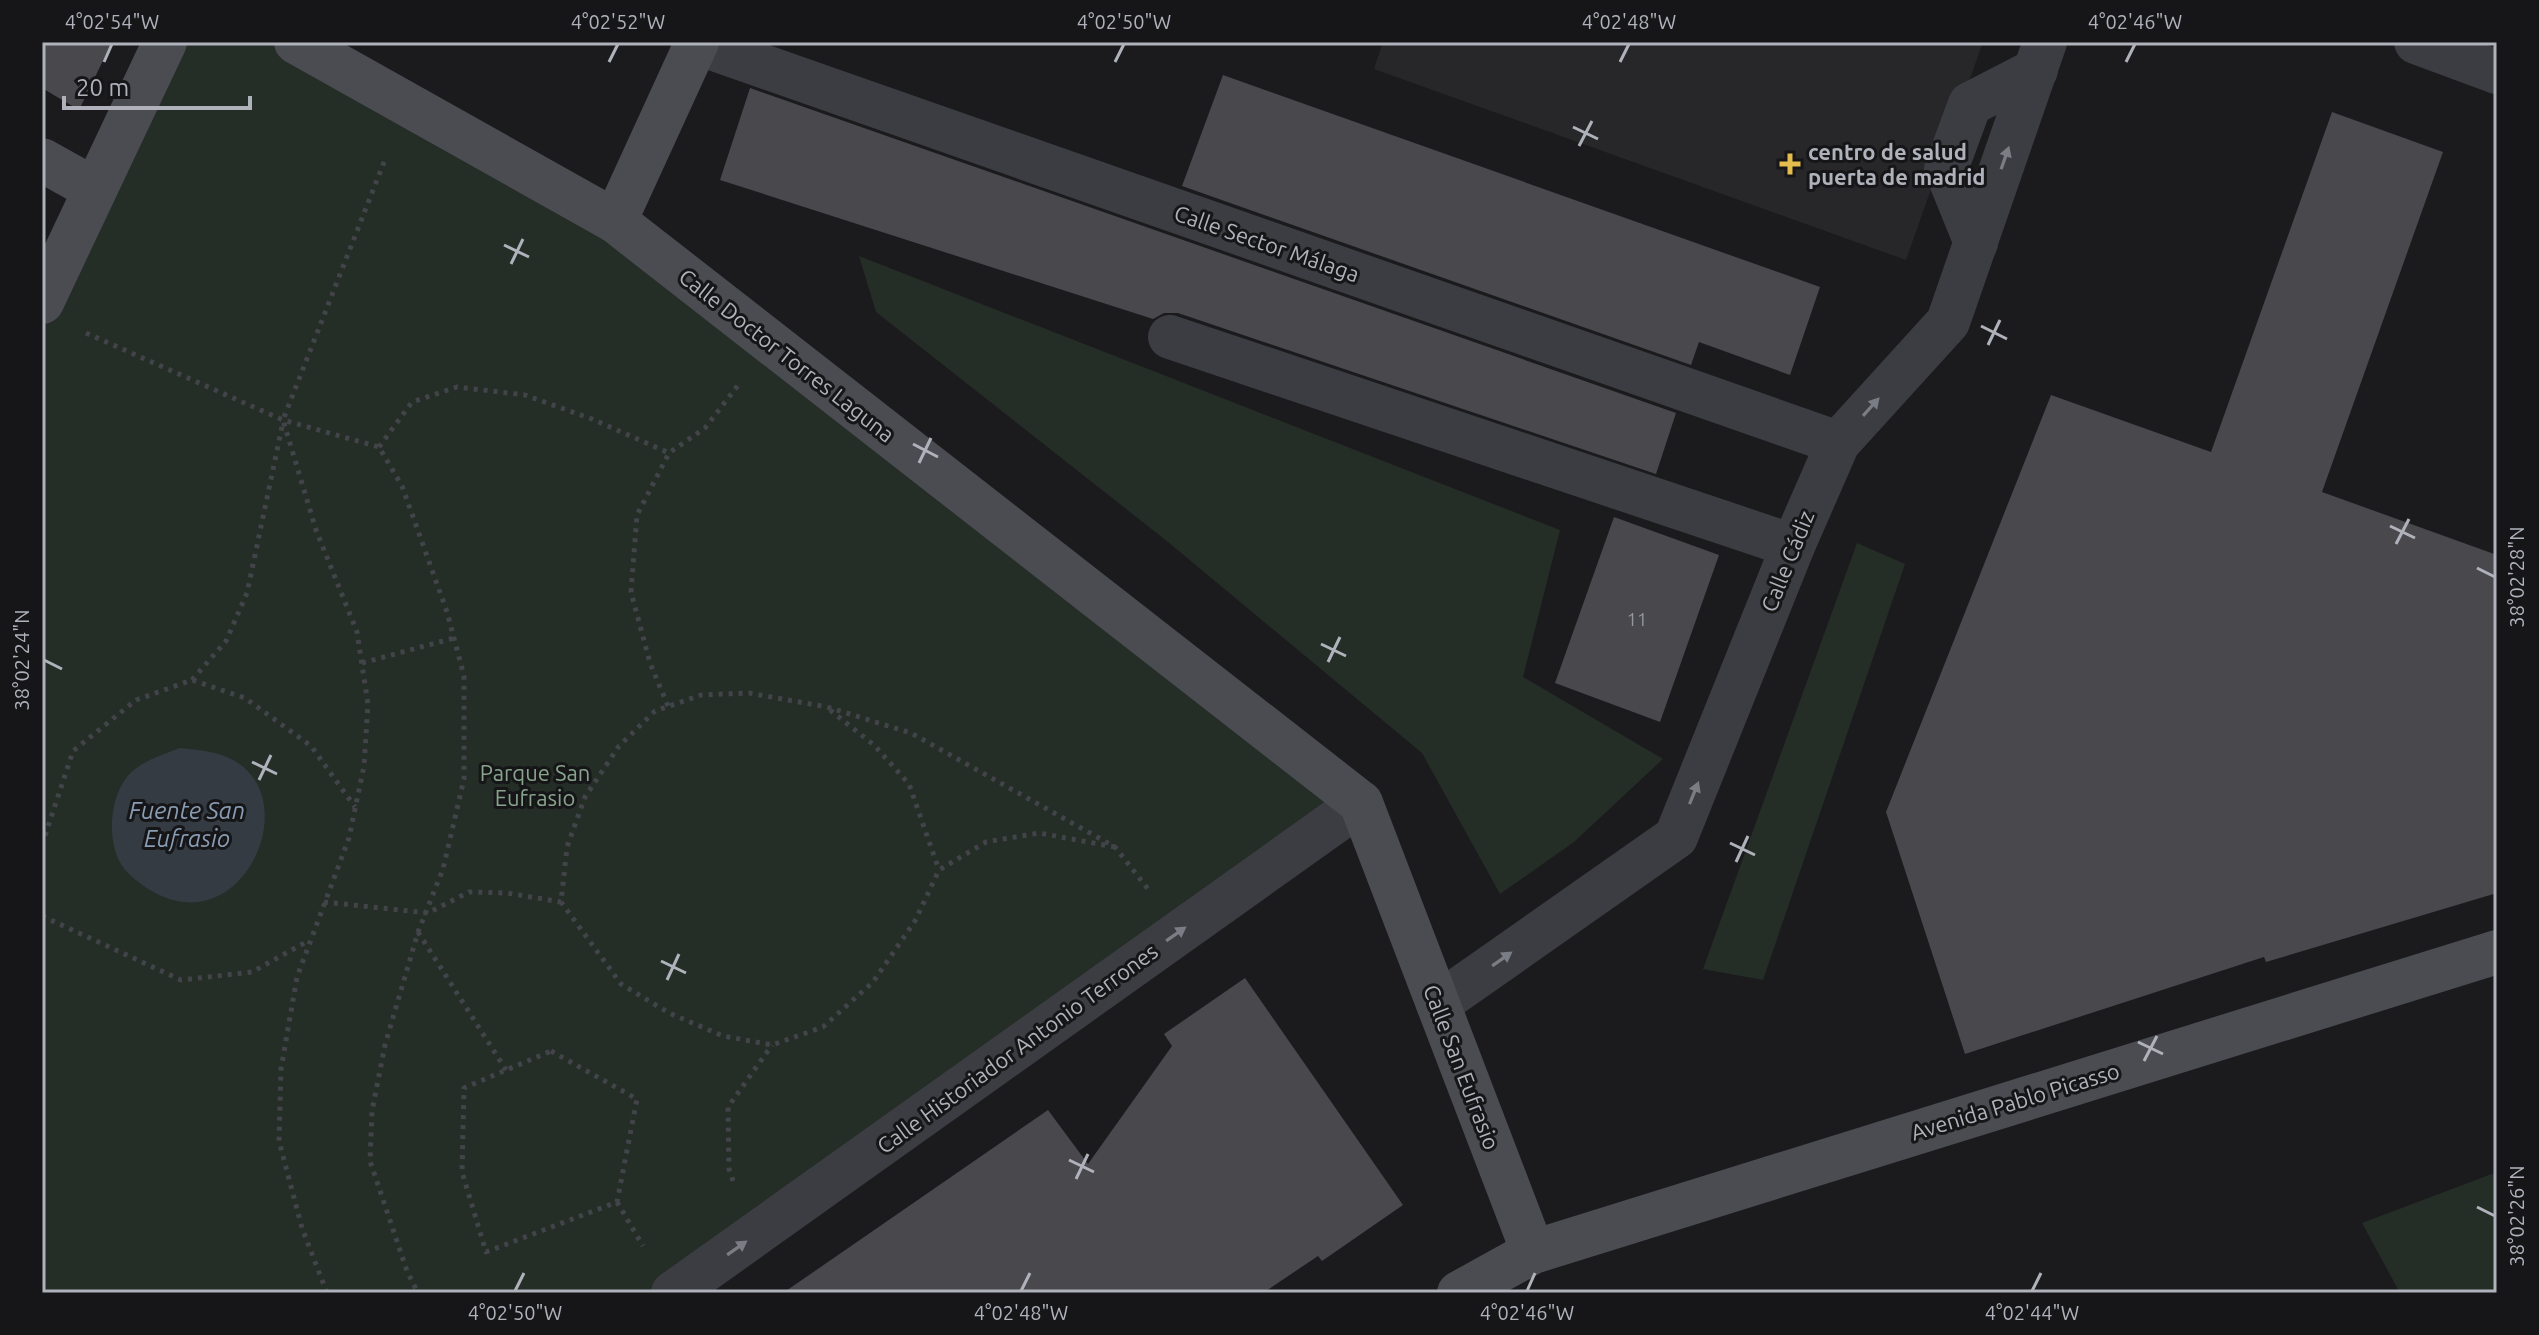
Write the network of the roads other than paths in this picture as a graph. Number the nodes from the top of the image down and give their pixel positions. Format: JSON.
{"nodes":[{"id":1,"x":165,"y":42,"type":"edge"},
{"id":2,"x":296,"y":42,"type":"edge"},
{"id":3,"x":697,"y":42,"type":"edge"},
{"id":4,"x":2416,"y":42,"type":"edge"},
{"id":5,"x":2041,"y":56,"type":"edge"},
{"id":6,"x":2497,"y":72,"type":"edge"},
{"id":7,"x":42,"y":160,"type":"edge"},
{"id":8,"x":94,"y":189,"type":"junction"},
{"id":9,"x":615,"y":221,"type":"junction"},
{"id":10,"x":42,"y":302,"type":"edge"},
{"id":11,"x":1170,"y":337,"type":"dead end"},
{"id":12,"x":1838,"y":443,"type":"junction"},
{"id":13,"x":1793,"y":546,"type":"junction"},
{"id":14,"x":1361,"y":803,"type":"junction"},
{"id":15,"x":2497,"y":952,"type":"edge"},
{"id":16,"x":1438,"y":1004,"type":"junction"},
{"id":17,"x":1533,"y":1252,"type":"junction"},
{"id":18,"x":673,"y":1293,"type":"edge"},
{"id":19,"x":1459,"y":1293,"type":"edge"}],
"edges":[{"from":1,"to":8,"type":"street"},
{"from":2,"to":9,"type":"street","name":"Calle Doctor Torres Laguna"},
{"from":3,"to":9,"type":"street"},
{"from":3,"to":12,"type":"street","name":"Calle Sector Málaga"},
{"from":4,"to":6,"type":"street"},
{"from":12,"to":5,"type":"street","name":"Calle Cádiz","one_way":true},
{"from":7,"to":8,"type":"street"},
{"from":8,"to":10,"type":"street"},
{"from":9,"to":14,"type":"street","name":"Calle Doctor Torres Laguna"},
{"from":11,"to":13,"type":"street"},
{"from":12,"to":13,"type":"street","name":"Calle Cádiz"},
{"from":16,"to":13,"type":"street","name":"Calle Cádiz","one_way":true},
{"from":14,"to":16,"type":"street","name":"Calle San Eufrasio"},
{"from":18,"to":14,"type":"street","name":"Calle Historiador Antonio Terrones","one_way":true},
{"from":15,"to":17,"type":"street","name":"Avenida Pablo Picasso"},
{"from":16,"to":17,"type":"street","name":"Calle San Eufrasio"},
{"from":17,"to":19,"type":"street"}]}
